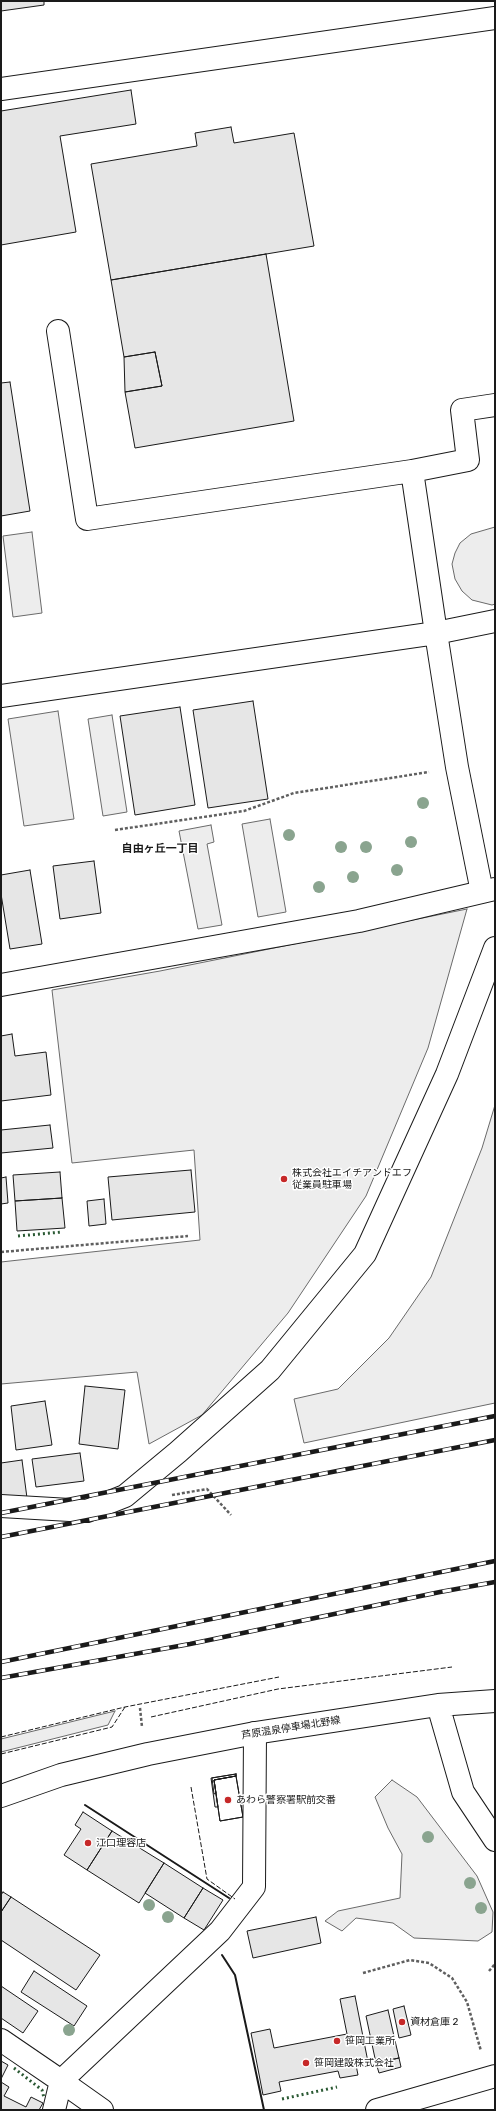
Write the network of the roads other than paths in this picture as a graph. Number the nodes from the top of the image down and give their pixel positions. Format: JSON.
{"nodes":[{"id":1,"x":495,"y":18,"type":"edge"},
{"id":2,"x":1,"y":89,"type":"edge"},
{"id":3,"x":58,"y":331,"type":"dead end"},
{"id":4,"x":495,"y":406,"type":"edge"},
{"id":5,"x":412,"y":471,"type":"junction"},
{"id":6,"x":495,"y":621,"type":"edge"},
{"id":7,"x":436,"y":633,"type":"junction"},
{"id":8,"x":1,"y":696,"type":"edge"},
{"id":9,"x":488,"y":890,"type":"edge"},
{"id":10,"x":495,"y":948,"type":"edge"},
{"id":11,"x":1,"y":985,"type":"edge"},
{"id":12,"x":1,"y":1506,"type":"edge"},
{"id":13,"x":495,"y":1700,"type":"edge"},
{"id":14,"x":438,"y":1705,"type":"junction"},
{"id":15,"x":255,"y":1733,"type":"junction"},
{"id":16,"x":1,"y":1796,"type":"edge"},
{"id":17,"x":495,"y":1840,"type":"edge"},
{"id":18,"x":1,"y":2040,"type":"edge"},
{"id":19,"x":492,"y":2077,"type":"edge"},
{"id":20,"x":61,"y":2081,"type":"junction"},
{"id":21,"x":54,"y":2110,"type":"edge"},
{"id":22,"x":102,"y":2110,"type":"edge"},
{"id":23,"x":377,"y":2110,"type":"edge"}],
"edges":[{"from":1,"to":2,"type":"street"},
{"from":3,"to":5,"type":"street"},
{"from":4,"to":5,"type":"street"},
{"from":5,"to":7,"type":"street"},
{"from":6,"to":7,"type":"street"},
{"from":7,"to":8,"type":"street"},
{"from":7,"to":9,"type":"street"},
{"from":9,"to":11,"type":"street"},
{"from":10,"to":12,"type":"street"},
{"from":13,"to":14,"type":"street","name":"芦原温泉停車場北野線"},
{"from":14,"to":15,"type":"street","name":"芦原温泉停車場北野線"},
{"from":14,"to":17,"type":"street"},
{"from":15,"to":16,"type":"street","name":"芦原温泉停車場北野線"},
{"from":15,"to":20,"type":"street"},
{"from":18,"to":20,"type":"street"},
{"from":19,"to":23,"type":"street"},
{"from":20,"to":21,"type":"street"},
{"from":20,"to":22,"type":"street"}]}
